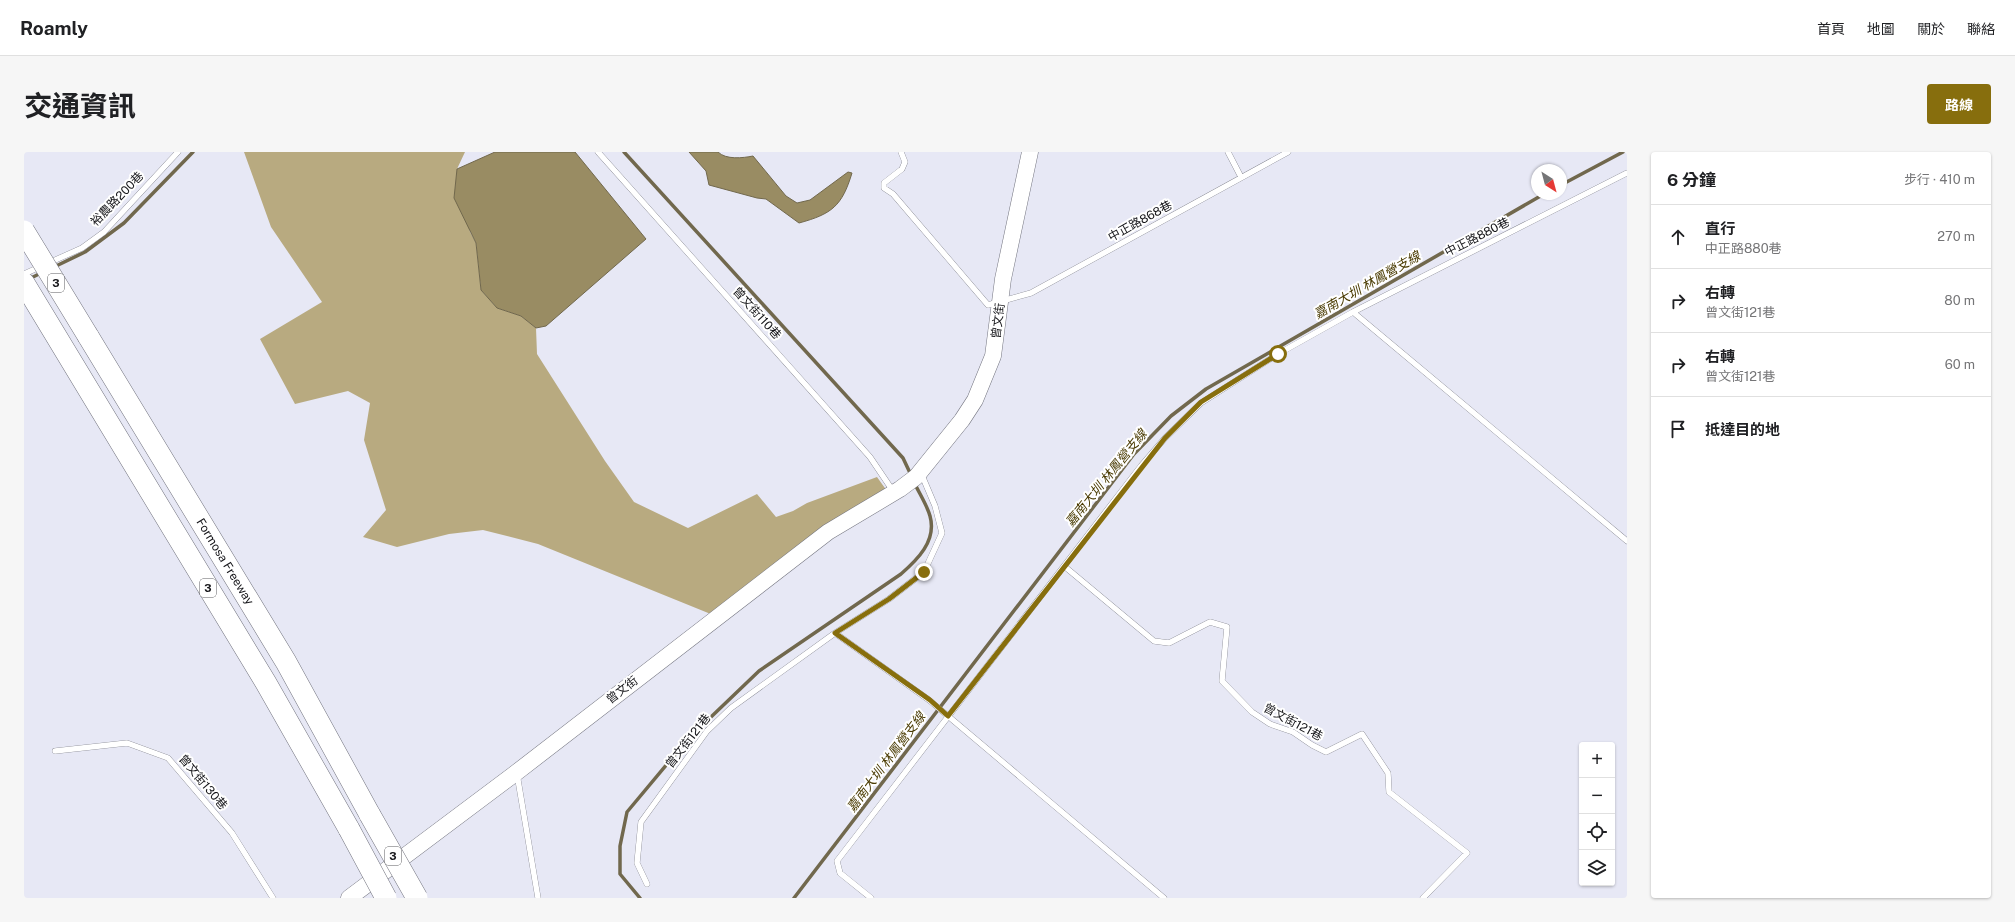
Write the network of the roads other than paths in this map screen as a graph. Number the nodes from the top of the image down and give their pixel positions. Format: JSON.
{"nodes":[{"id":1,"x":178,"y":152,"type":"edge"},
{"id":2,"x":598,"y":152,"type":"edge"},
{"id":3,"x":901,"y":152,"type":"edge"},
{"id":4,"x":1030,"y":152,"type":"edge"},
{"id":5,"x":1228,"y":152,"type":"edge"},
{"id":6,"x":1288,"y":152,"type":"edge"},
{"id":7,"x":1627,"y":173,"type":"edge"},
{"id":8,"x":1241,"y":177,"type":"junction"},
{"id":9,"x":24,"y":231,"type":"edge"},
{"id":10,"x":24,"y":274,"type":"edge"},
{"id":11,"x":24,"y":283,"type":"edge"},
{"id":12,"x":999,"y":303,"type":"junction"},
{"id":13,"x":1353,"y":312,"type":"junction"},
{"id":14,"x":920,"y":471,"type":"junction"},
{"id":15,"x":897,"y":491,"type":"junction"},
{"id":16,"x":1627,"y":541,"type":"edge"},
{"id":17,"x":1064,"y":566,"type":"junction"},
{"id":18,"x":835,"y":633,"type":"junction"},
{"id":19,"x":948,"y":716,"type":"junction"},
{"id":20,"x":55,"y":751,"type":"dead end"},
{"id":21,"x":517,"y":772,"type":"junction"},
{"id":22,"x":647,"y":884,"type":"dead end"},
{"id":23,"x":273,"y":898,"type":"edge"},
{"id":24,"x":349,"y":898,"type":"edge"},
{"id":25,"x":386,"y":898,"type":"edge"},
{"id":26,"x":416,"y":898,"type":"edge"},
{"id":27,"x":538,"y":898,"type":"edge"},
{"id":28,"x":871,"y":898,"type":"edge"},
{"id":29,"x":1164,"y":898,"type":"edge"},
{"id":30,"x":1424,"y":898,"type":"edge"}],
"edges":[{"from":1,"to":10,"type":"lane","name":"裕農路200巷"},
{"from":2,"to":15,"type":"lane","name":"曾文街110巷"},
{"from":3,"to":12,"type":"lane"},
{"from":4,"to":12,"type":"main road","name":"曾文街"},
{"from":5,"to":8,"type":"lane"},
{"from":6,"to":8,"type":"lane","name":"中正路868巷"},
{"from":7,"to":13,"type":"lane","name":"中正路880巷"},
{"from":8,"to":12,"type":"lane","name":"中正路868巷"},
{"from":9,"to":26,"type":"highway","name":"Formosa Freeway","number":"3","bridge":true},
{"from":11,"to":25,"type":"highway","number":"3","bridge":true},
{"from":12,"to":14,"type":"main road","name":"曾文街"},
{"from":13,"to":16,"type":"lane"},
{"from":13,"to":17,"type":"lane","name":"中正路880巷"},
{"from":14,"to":15,"type":"main road","name":"曾文街"},
{"from":14,"to":18,"type":"lane","name":"曾文街121巷"},
{"from":15,"to":21,"type":"main road","name":"曾文街"},
{"from":17,"to":19,"type":"lane","name":"中正路880巷"},
{"from":17,"to":30,"type":"lane","name":"曾文街121巷"},
{"from":18,"to":19,"type":"lane"},
{"from":18,"to":22,"type":"lane","name":"曾文街121巷"},
{"from":19,"to":28,"type":"lane","name":"中正路880巷"},
{"from":19,"to":29,"type":"lane"},
{"from":20,"to":23,"type":"lane","name":"曾文街130巷"},
{"from":21,"to":24,"type":"main road","name":"曾文街"},
{"from":21,"to":27,"type":"lane"}]}
